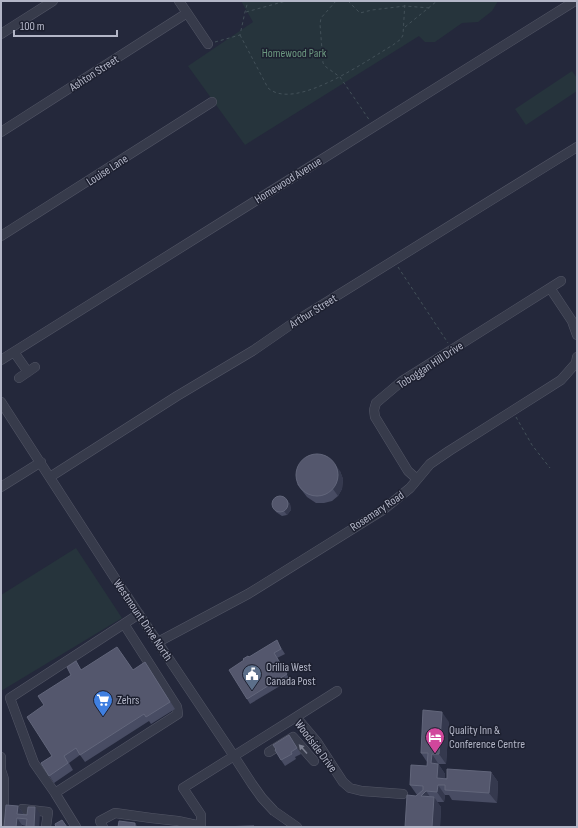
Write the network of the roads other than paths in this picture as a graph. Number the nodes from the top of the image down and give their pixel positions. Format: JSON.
{"nodes":[{"id":1,"x":53,"y":1,"type":"edge"},
{"id":2,"x":179,"y":1,"type":"edge"},
{"id":3,"x":575,"y":1,"type":"edge"},
{"id":4,"x":187,"y":13,"type":"junction"},
{"id":5,"x":1,"y":34,"type":"edge"},
{"id":6,"x":208,"y":44,"type":"road end"},
{"id":7,"x":212,"y":102,"type":"dead end"},
{"id":8,"x":1,"y":132,"type":"edge"},
{"id":9,"x":577,"y":147,"type":"edge"},
{"id":10,"x":1,"y":236,"type":"edge"},
{"id":11,"x":561,"y":281,"type":"dead end"},
{"id":12,"x":550,"y":288,"type":"junction"},
{"id":13,"x":577,"y":335,"type":"edge"},
{"id":14,"x":14,"y":352,"type":"junction"},
{"id":15,"x":577,"y":357,"type":"edge"},
{"id":16,"x":1,"y":360,"type":"edge"},
{"id":17,"x":19,"y":378,"type":"dead end"},
{"id":18,"x":1,"y":402,"type":"edge"},
{"id":19,"x":41,"y":462,"type":"junction"},
{"id":20,"x":50,"y":476,"type":"junction"},
{"id":21,"x":417,"y":479,"type":"junction"},
{"id":22,"x":1,"y":487,"type":"edge"},
{"id":23,"x":139,"y":614,"type":"junction"},
{"id":24,"x":124,"y":624,"type":"junction"},
{"id":25,"x":158,"y":642,"type":"junction"},
{"id":26,"x":337,"y":691,"type":"dead end"},
{"id":27,"x":296,"y":716,"type":"junction"},
{"id":28,"x":269,"y":752,"type":"dead end"},
{"id":29,"x":233,"y":755,"type":"junction"},
{"id":30,"x":1,"y":757,"type":"edge"},
{"id":31,"x":314,"y":761,"type":"dead end"},
{"id":32,"x":1,"y":767,"type":"edge"},
{"id":33,"x":1,"y":770,"type":"edge"},
{"id":34,"x":55,"y":793,"type":"junction"},
{"id":35,"x":403,"y":794,"type":"dead end"},
{"id":36,"x":22,"y":810,"type":"dead end"},
{"id":37,"x":141,"y":817,"type":"junction"},
{"id":38,"x":4,"y":827,"type":"edge"},
{"id":39,"x":46,"y":827,"type":"edge"},
{"id":40,"x":76,"y":827,"type":"edge"},
{"id":41,"x":103,"y":827,"type":"edge"},
{"id":42,"x":140,"y":827,"type":"edge"},
{"id":43,"x":201,"y":827,"type":"edge"},
{"id":44,"x":297,"y":827,"type":"edge"}],
"edges":[{"from":1,"to":5,"type":"street"},
{"from":2,"to":4,"type":"street"},
{"from":3,"to":14,"type":"street","name":"Homewood Avenue"},
{"from":4,"to":6,"type":"street"},
{"from":4,"to":8,"type":"street","name":"Ashton Street"},
{"from":7,"to":10,"type":"street","name":"Louise Lane"},
{"from":9,"to":20,"type":"street","name":"Arthur Street"},
{"from":11,"to":12,"type":"street","name":"Toboggan Hill Drive"},
{"from":12,"to":13,"type":"street"},
{"from":12,"to":21,"type":"street","name":"Toboggan Hill Drive"},
{"from":14,"to":16,"type":"street","name":"Homewood Avenue"},
{"from":14,"to":17,"type":"street"},
{"from":15,"to":21,"type":"street","name":"Rosemary Road"},
{"from":18,"to":19,"type":"street","name":"Westmount Drive North"},
{"from":19,"to":20,"type":"street","name":"Westmount Drive North"},
{"from":19,"to":22,"type":"street"},
{"from":20,"to":23,"type":"street","name":"Westmount Drive North"},
{"from":21,"to":25,"type":"street","name":"Rosemary Road"},
{"from":23,"to":24,"type":"street"},
{"from":23,"to":25,"type":"street","name":"Westmount Drive North"},
{"from":24,"to":34,"type":"street"},
{"from":24,"to":34,"type":"street"},
{"from":25,"to":29,"type":"street","name":"Westmount Drive North"},
{"from":26,"to":27,"type":"street"},
{"from":27,"to":29,"type":"street","name":"Woodside Drive"},
{"from":27,"to":35,"type":"street","name":"Woodside Drive"},
{"from":31,"to":28,"type":"street","one_way":true},
{"from":29,"to":43,"type":"street","name":"Woodside Drive"},
{"from":29,"to":44,"type":"street","name":"Westmount Drive North"},
{"from":30,"to":32,"type":"street"},
{"from":33,"to":38,"type":"street"},
{"from":34,"to":40,"type":"street"},
{"from":36,"to":39,"type":"street"},
{"from":37,"to":41,"type":"street"},
{"from":37,"to":42,"type":"street"},
{"from":37,"to":43,"type":"street"}]}
